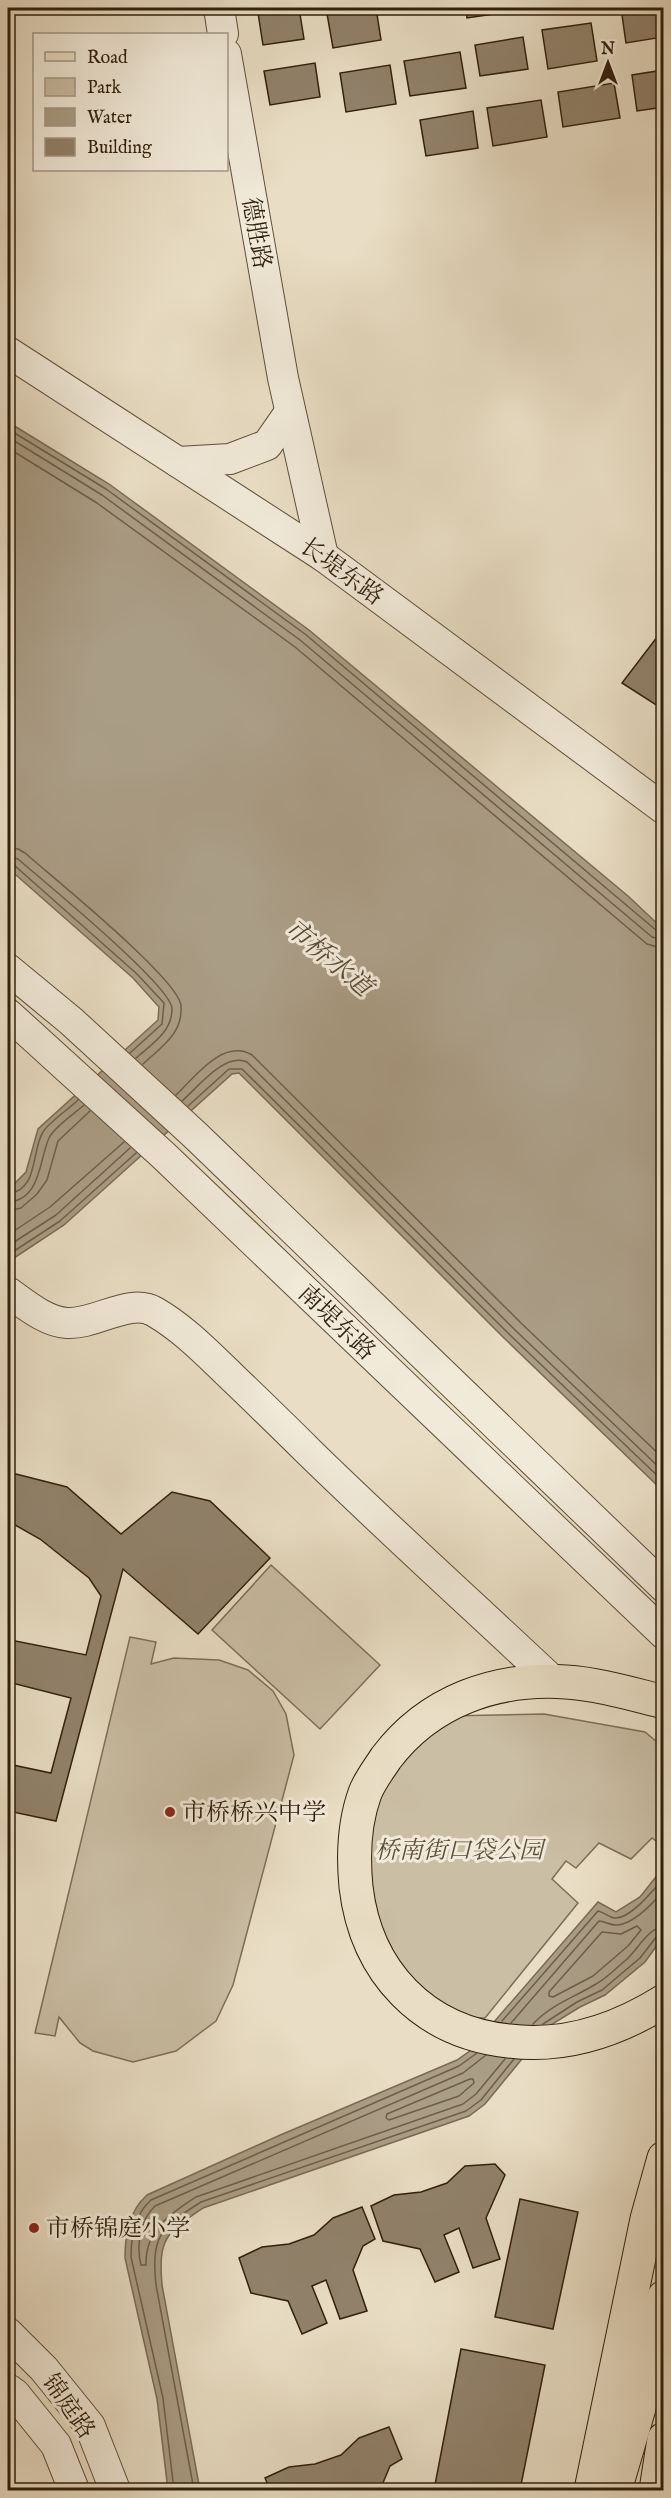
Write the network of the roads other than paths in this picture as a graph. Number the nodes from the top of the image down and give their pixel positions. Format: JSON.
{"nodes":[{"id":1,"x":219,"y":8,"type":"edge"},
{"id":2,"x":223,"y":33,"type":"edge"},
{"id":3,"x":228,"y":65,"type":"edge"},
{"id":4,"x":8,"y":352,"type":"edge"},
{"id":5,"x":290,"y":412,"type":"junction"},
{"id":6,"x":178,"y":462,"type":"junction"},
{"id":7,"x":323,"y":556,"type":"junction"},
{"id":8,"x":663,"y":809,"type":"edge"},
{"id":9,"x":8,"y":969,"type":"edge"},
{"id":10,"x":8,"y":1014,"type":"edge"},
{"id":11,"x":8,"y":1292,"type":"edge"},
{"id":12,"x":663,"y":1587,"type":"edge"},
{"id":13,"x":663,"y":1634,"type":"edge"},
{"id":14,"x":554,"y":1682,"type":"junction"},
{"id":15,"x":663,"y":1702,"type":"edge"},
{"id":16,"x":663,"y":2001,"type":"edge"},
{"id":17,"x":663,"y":2158,"type":"edge"},
{"id":18,"x":663,"y":2297,"type":"edge"},
{"id":19,"x":8,"y":2333,"type":"edge"},
{"id":20,"x":8,"y":2389,"type":"edge"},
{"id":21,"x":663,"y":2439,"type":"edge"},
{"id":22,"x":74,"y":2490,"type":"edge"},
{"id":23,"x":115,"y":2490,"type":"edge"},
{"id":24,"x":591,"y":2490,"type":"edge"},
{"id":25,"x":615,"y":2490,"type":"edge"},
{"id":26,"x":656,"y":2490,"type":"edge"}],
"edges":[{"from":1,"to":2,"type":"street"},
{"from":3,"to":5,"type":"street","name":"德胜路"},
{"from":4,"to":6,"type":"street","name":"长堤东路"},
{"from":5,"to":6,"type":"street"},
{"from":5,"to":7,"type":"street","name":"德胜路"},
{"from":6,"to":7,"type":"street","name":"长堤东路"},
{"from":7,"to":8,"type":"street","name":"长堤东路"},
{"from":9,"to":12,"type":"street","name":"南堤东路"},
{"from":10,"to":13,"type":"street","name":"南堤东路"},
{"from":11,"to":14,"type":"street"},
{"from":14,"to":15,"type":"main road"},
{"from":14,"to":16,"type":"main road"},
{"from":17,"to":24,"type":"main road"},
{"from":18,"to":25,"type":"main road"},
{"from":19,"to":23,"type":"street","name":"锦庭路"},
{"from":20,"to":22,"type":"street","name":"锦庭路"},
{"from":21,"to":26,"type":"main road"}]}
